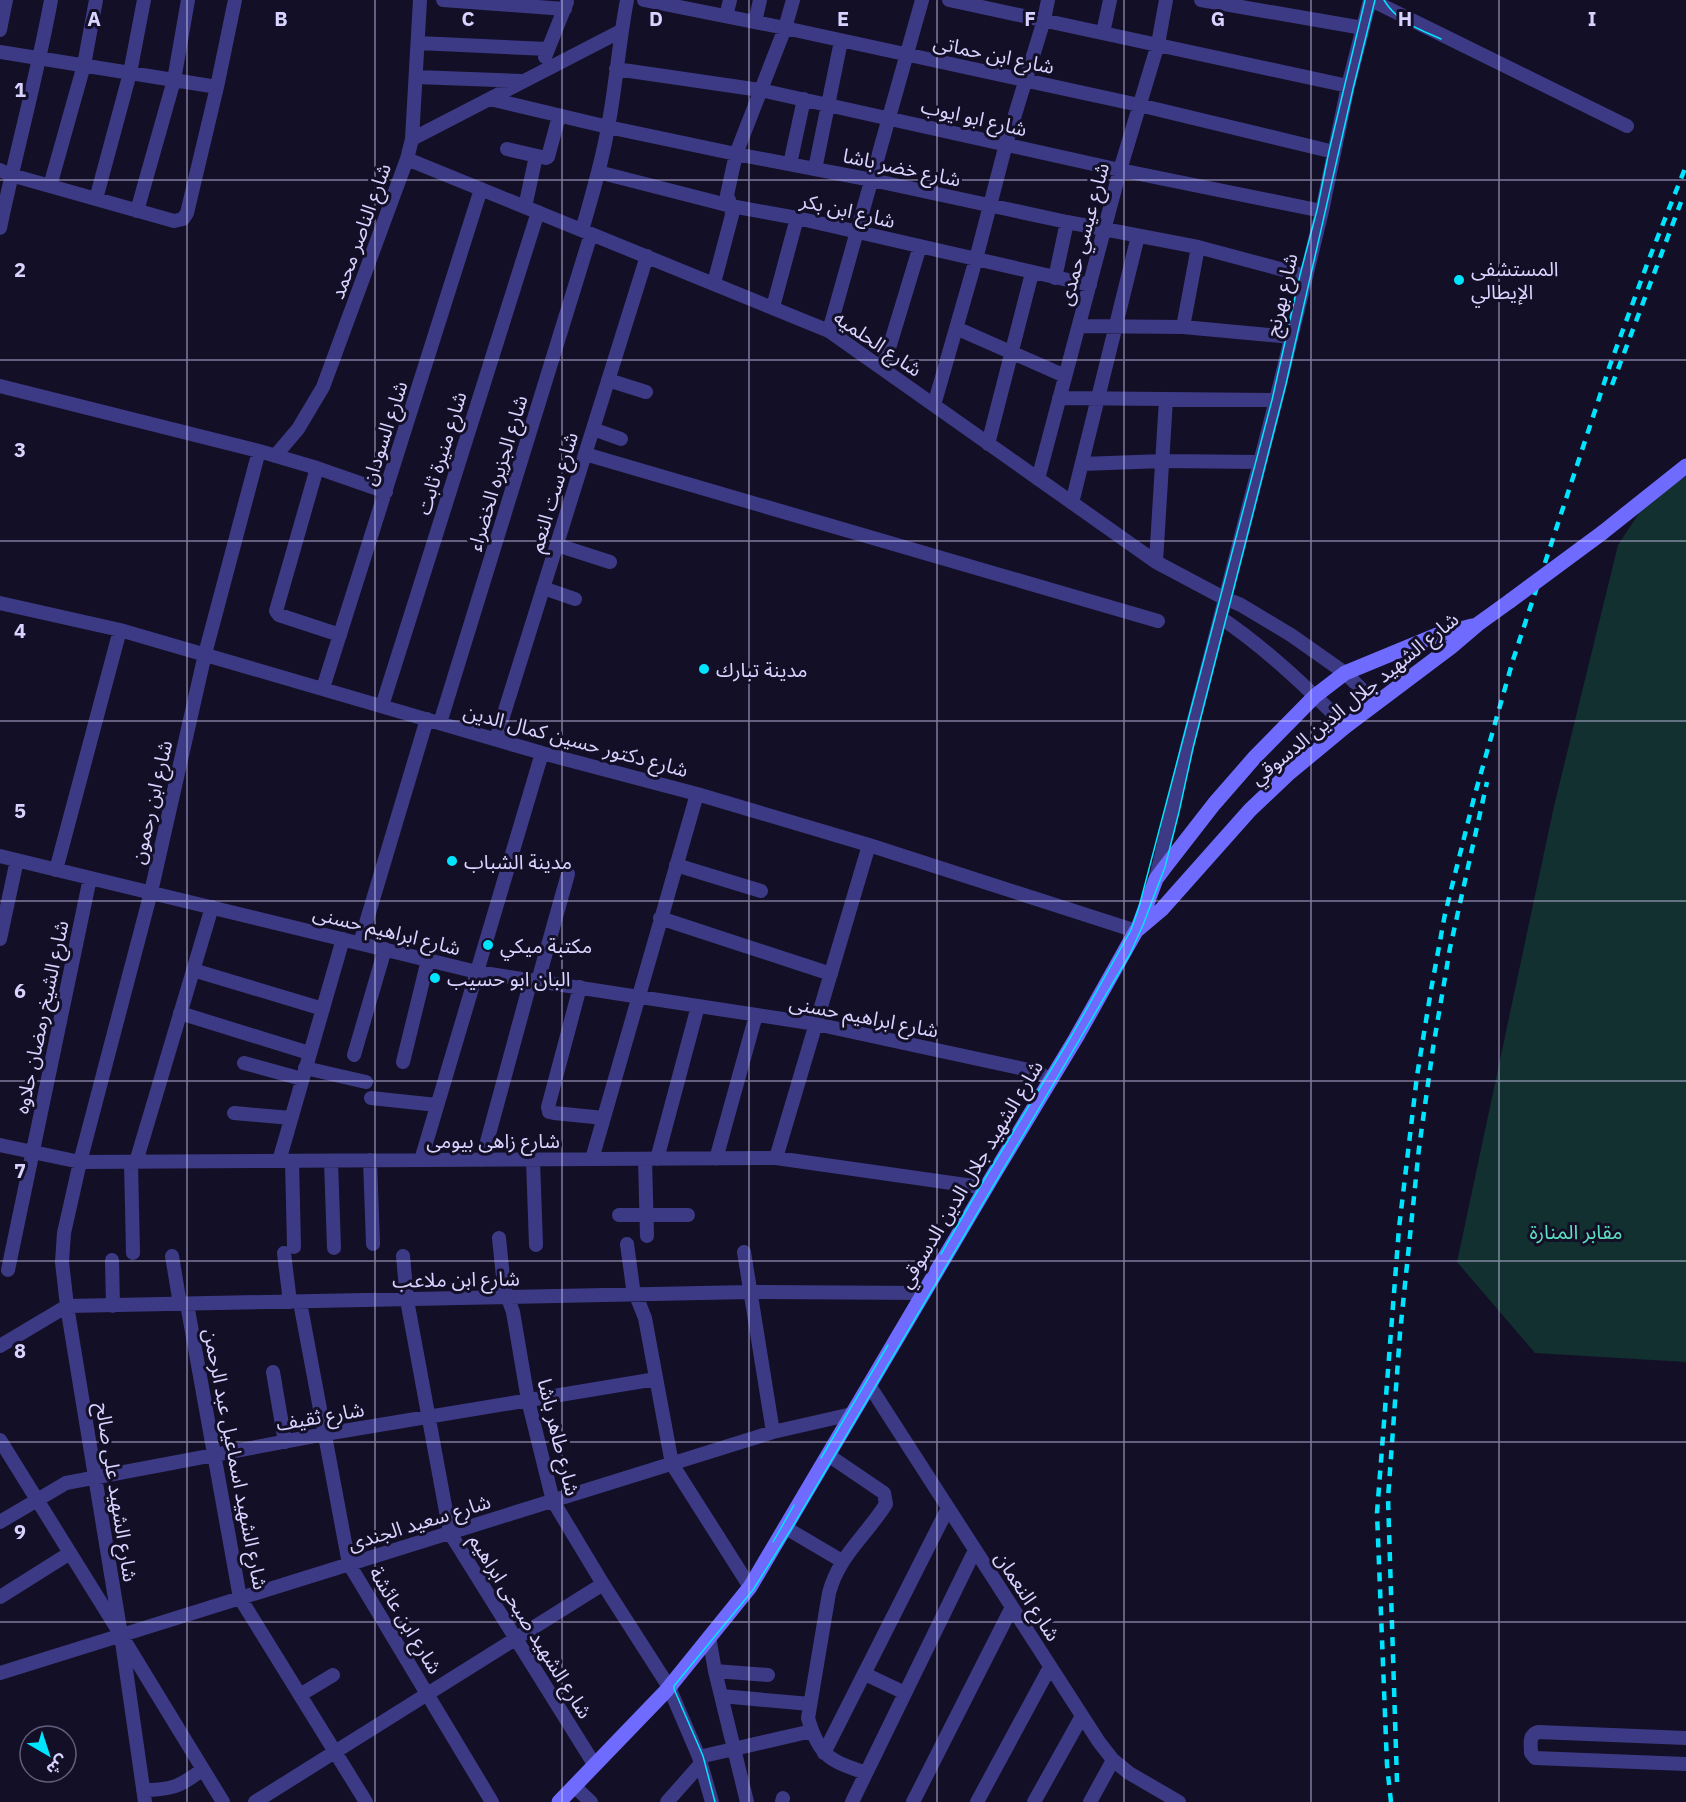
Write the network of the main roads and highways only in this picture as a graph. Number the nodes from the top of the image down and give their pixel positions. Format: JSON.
{"nodes":[{"id":1,"x":1686,"y":466,"type":"edge"},
{"id":2,"x":1478,"y":624,"type":"junction"},
{"id":3,"x":1136,"y":931,"type":"junction"},
{"id":4,"x":560,"y":1802,"type":"edge"}],
"edges":[{"from":1,"to":2,"type":"main road","name":"شارع الشهيد جلال الدين الدسوقي","bridge":true},
{"from":2,"to":3,"type":"main road","name":"شارع الشهيد جلال الدين الدسوقي"},
{"from":2,"to":3,"type":"main road","name":"شارع الشهيد جلال الدين الدسوقي"},
{"from":3,"to":4,"type":"main road","name":"شارع الشهيد جلال الدين الدسوقي"}]}
